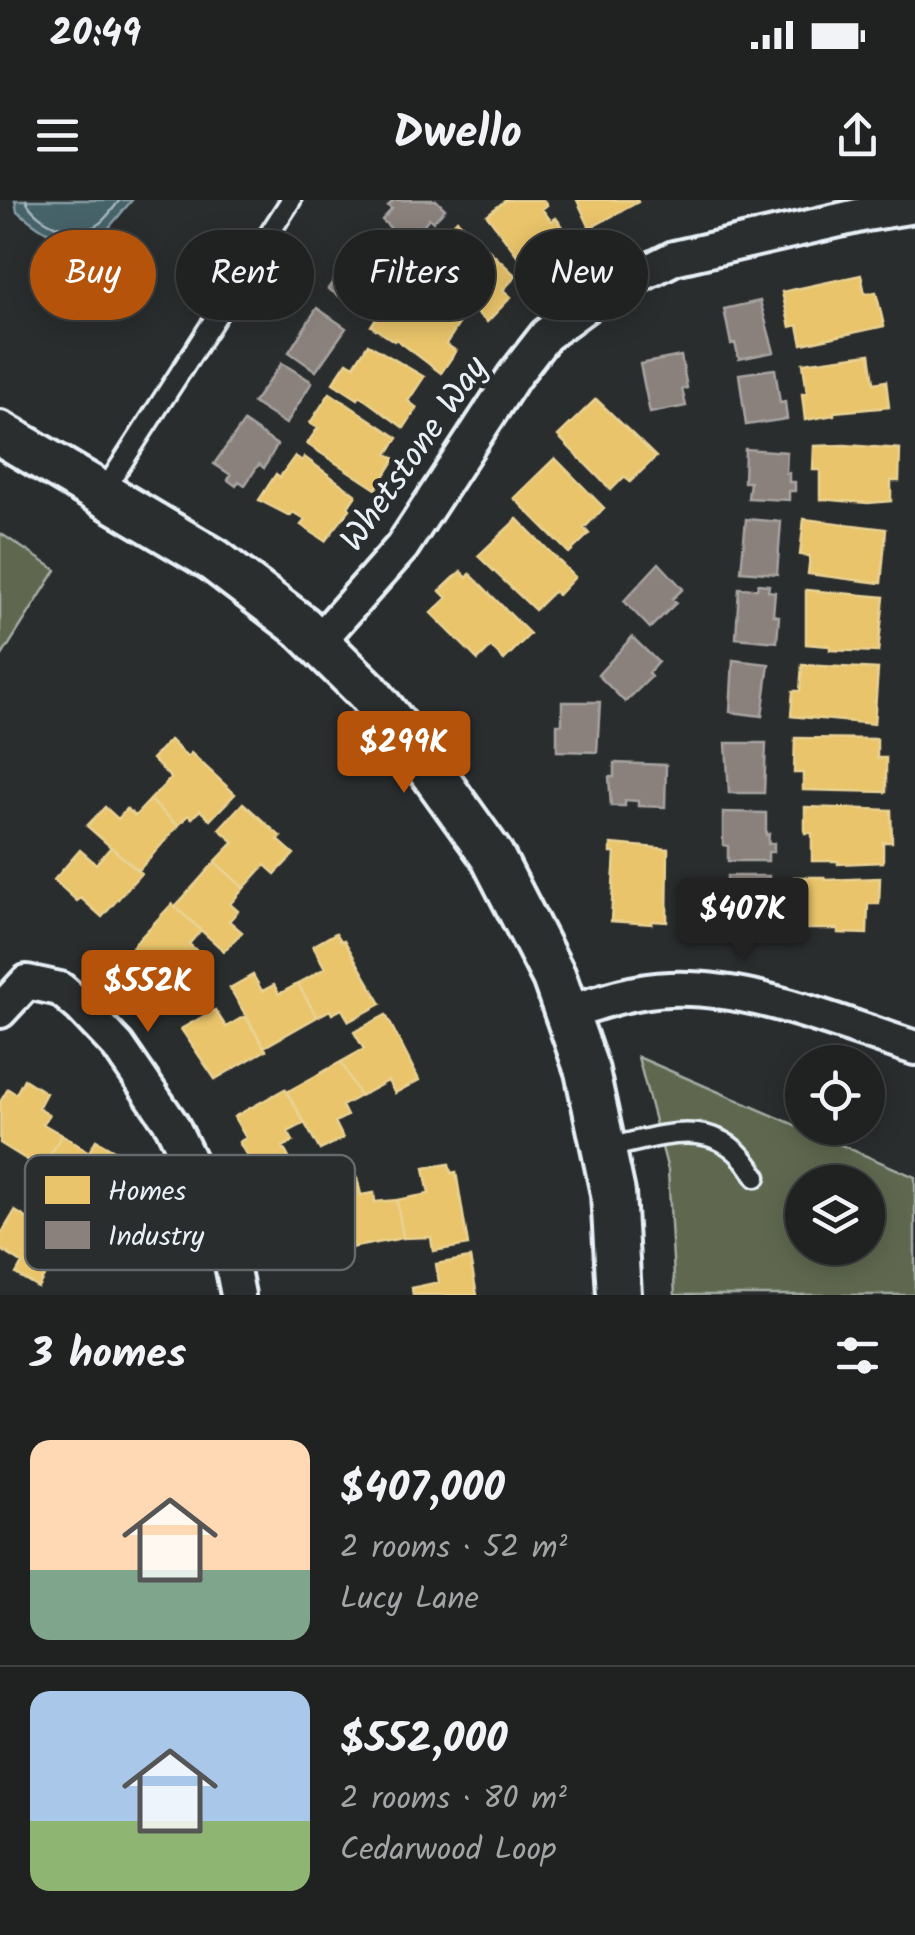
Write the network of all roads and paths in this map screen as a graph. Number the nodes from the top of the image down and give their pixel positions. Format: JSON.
{"nodes":[{"id":1,"x":292,"y":200,"type":"edge"},
{"id":2,"x":914,"y":207,"type":"edge"},
{"id":3,"x":0,"y":433,"type":"edge"},
{"id":4,"x":102,"y":494,"type":"junction"},
{"id":5,"x":319,"y":641,"type":"junction"},
{"id":6,"x":0,"y":1010,"type":"edge"},
{"id":7,"x":566,"y":1013,"type":"junction"},
{"id":8,"x":915,"y":1046,"type":"edge"},
{"id":9,"x":603,"y":1149,"type":"junction"},
{"id":10,"x":187,"y":1155,"type":"edge"},
{"id":11,"x":756,"y":1177,"type":"dead end"},
{"id":12,"x":233,"y":1270,"type":"edge"},
{"id":13,"x":238,"y":1295,"type":"edge"},
{"id":14,"x":619,"y":1295,"type":"edge"}],
"edges":[{"from":1,"to":4,"type":"lane"},
{"from":2,"to":5,"type":"street","name":"Whetstone Way"},
{"from":3,"to":4,"type":"street"},
{"from":4,"to":5,"type":"street"},
{"from":5,"to":7,"type":"street"},
{"from":6,"to":10,"type":"street"},
{"from":7,"to":8,"type":"street"},
{"from":7,"to":9,"type":"street"},
{"from":9,"to":11,"type":"lane"},
{"from":9,"to":14,"type":"street"},
{"from":12,"to":13,"type":"street"}]}
